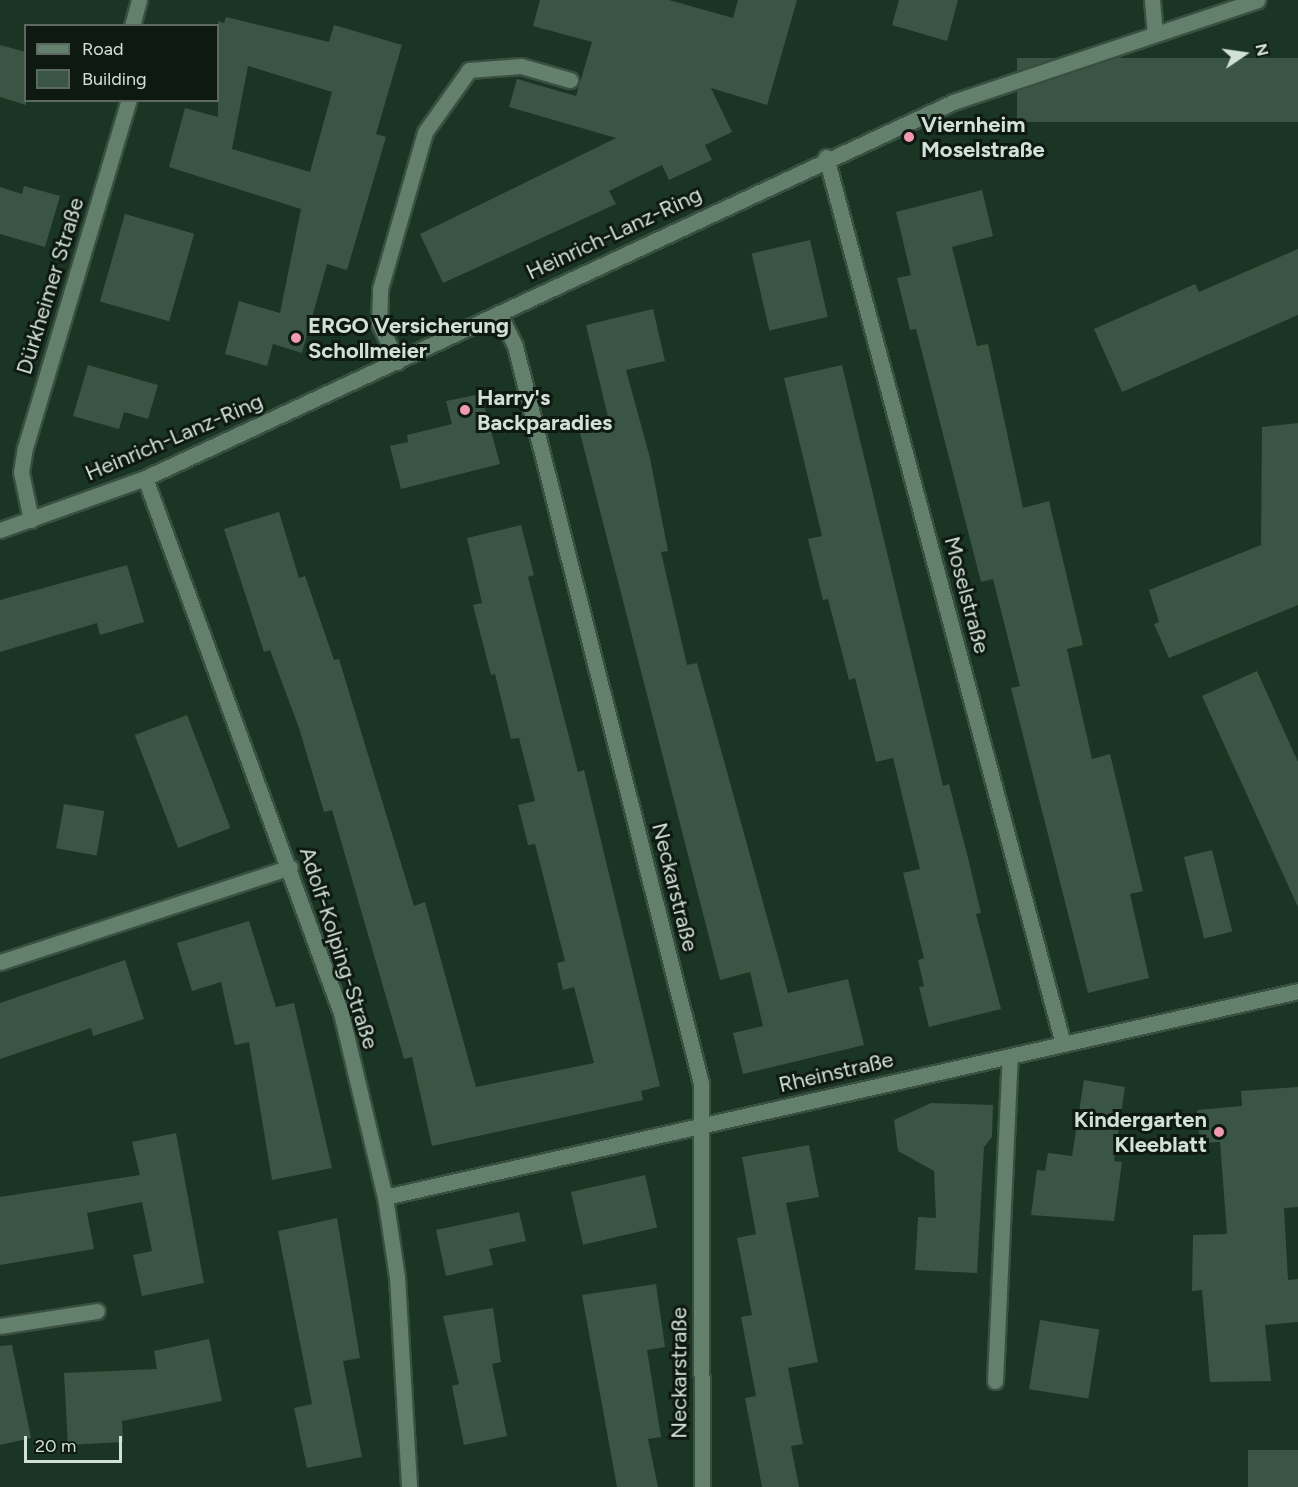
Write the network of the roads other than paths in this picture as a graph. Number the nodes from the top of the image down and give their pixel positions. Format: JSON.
{"nodes":[{"id":1,"x":138,"y":0,"type":"edge"},
{"id":2,"x":1152,"y":0,"type":"edge"},
{"id":3,"x":1257,"y":0,"type":"edge"},
{"id":4,"x":132,"y":24,"type":"edge"},
{"id":5,"x":1155,"y":33,"type":"junction"},
{"id":6,"x":570,"y":80,"type":"dead end"},
{"id":7,"x":128,"y":102,"type":"edge"},
{"id":8,"x":826,"y":157,"type":"junction"},
{"id":9,"x":499,"y":313,"type":"junction"},
{"id":10,"x":397,"y":362,"type":"junction"},
{"id":11,"x":145,"y":478,"type":"junction"},
{"id":12,"x":31,"y":520,"type":"junction"},
{"id":13,"x":0,"y":530,"type":"edge"},
{"id":14,"x":290,"y":867,"type":"junction"},
{"id":15,"x":0,"y":962,"type":"edge"},
{"id":16,"x":1298,"y":991,"type":"edge"},
{"id":17,"x":1063,"y":1044,"type":"junction"},
{"id":18,"x":1011,"y":1056,"type":"junction"},
{"id":19,"x":702,"y":1126,"type":"junction"},
{"id":20,"x":385,"y":1197,"type":"junction"},
{"id":21,"x":97,"y":1311,"type":"dead end"},
{"id":22,"x":0,"y":1326,"type":"edge"},
{"id":23,"x":995,"y":1381,"type":"dead end"},
{"id":24,"x":409,"y":1487,"type":"edge"},
{"id":25,"x":702,"y":1487,"type":"edge"}],
"edges":[{"from":1,"to":4,"type":"street"},
{"from":2,"to":5,"type":"street"},
{"from":3,"to":5,"type":"street","name":"Heinrich-Lanz-Ring"},
{"from":5,"to":8,"type":"street","name":"Heinrich-Lanz-Ring"},
{"from":6,"to":10,"type":"street"},
{"from":7,"to":12,"type":"street","name":"Dürkheimer Straße"},
{"from":8,"to":9,"type":"street","name":"Heinrich-Lanz-Ring"},
{"from":8,"to":17,"type":"street","name":"Moselstraße"},
{"from":9,"to":10,"type":"street","name":"Heinrich-Lanz-Ring"},
{"from":9,"to":19,"type":"street","name":"Neckarstraße"},
{"from":10,"to":11,"type":"street","name":"Heinrich-Lanz-Ring"},
{"from":11,"to":12,"type":"street","name":"Heinrich-Lanz-Ring"},
{"from":11,"to":14,"type":"street","name":"Adolf-Kolping-Straße"},
{"from":12,"to":13,"type":"street","name":"Heinrich-Lanz-Ring"},
{"from":14,"to":15,"type":"street"},
{"from":14,"to":20,"type":"street","name":"Adolf-Kolping-Straße"},
{"from":16,"to":17,"type":"street","name":"Rheinstraße"},
{"from":17,"to":18,"type":"street","name":"Rheinstraße"},
{"from":18,"to":19,"type":"street","name":"Rheinstraße"},
{"from":18,"to":23,"type":"street"},
{"from":19,"to":20,"type":"street","name":"Rheinstraße"},
{"from":19,"to":25,"type":"street","name":"Neckarstraße"},
{"from":20,"to":24,"type":"street","name":"Adolf-Kolping-Straße"},
{"from":21,"to":22,"type":"street"}]}
